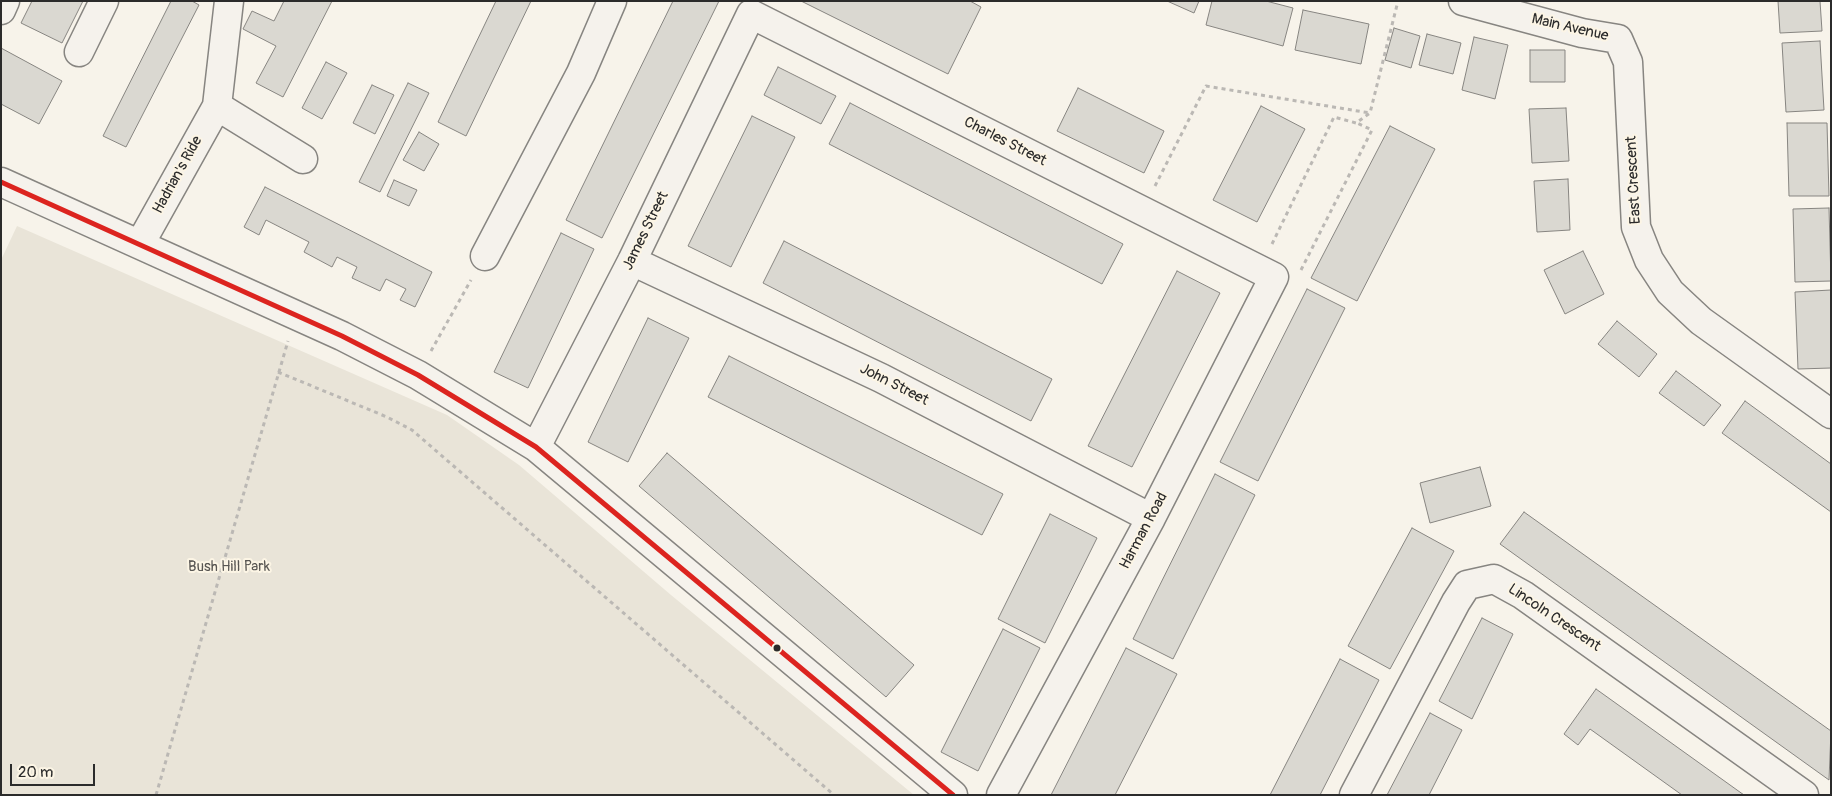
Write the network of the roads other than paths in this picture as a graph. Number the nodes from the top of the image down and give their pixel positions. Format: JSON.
{"nodes":[{"id":1,"x":5,"y":1,"type":"edge"},
{"id":2,"x":104,"y":1,"type":"edge"},
{"id":3,"x":229,"y":1,"type":"edge"},
{"id":4,"x":612,"y":1,"type":"edge"},
{"id":5,"x":1463,"y":1,"type":"edge"},
{"id":6,"x":1,"y":10,"type":"edge"},
{"id":7,"x":751,"y":14,"type":"joint"},
{"id":8,"x":1618,"y":39,"type":"joint"},
{"id":9,"x":80,"y":52,"type":"dead end"},
{"id":10,"x":217,"y":106,"type":"junction"},
{"id":11,"x":303,"y":159,"type":"dead end"},
{"id":12,"x":1,"y":182,"type":"edge"},
{"id":13,"x":140,"y":244,"type":"junction"},
{"id":14,"x":485,"y":256,"type":"road end"},
{"id":15,"x":632,"y":261,"type":"junction"},
{"id":16,"x":1267,"y":273,"type":"joint"},
{"id":17,"x":1831,"y":414,"type":"edge"},
{"id":18,"x":536,"y":447,"type":"junction"},
{"id":19,"x":1151,"y":518,"type":"junction"},
{"id":20,"x":953,"y":795,"type":"edge"},
{"id":21,"x":1001,"y":795,"type":"edge"},
{"id":22,"x":1354,"y":795,"type":"edge"},
{"id":23,"x":1804,"y":795,"type":"edge"}],
"edges":[{"from":1,"to":6,"type":"street"},
{"from":2,"to":9,"type":"street"},
{"from":3,"to":10,"type":"street","name":"Hadrian's Ride"},
{"from":4,"to":14,"type":"street"},
{"from":5,"to":8,"type":"street","name":"Main Avenue"},
{"from":7,"to":15,"type":"street","name":"James Street"},
{"from":7,"to":16,"type":"street","name":"Charles Street"},
{"from":8,"to":17,"type":"street","name":"East Crescent"},
{"from":10,"to":11,"type":"street"},
{"from":10,"to":13,"type":"street","name":"Hadrian's Ride"},
{"from":12,"to":13,"type":"street"},
{"from":13,"to":18,"type":"street"},
{"from":15,"to":18,"type":"street","name":"James Street"},
{"from":15,"to":19,"type":"street","name":"John Street"},
{"from":16,"to":19,"type":"street","name":"Harman Road"},
{"from":18,"to":20,"type":"street"},
{"from":19,"to":21,"type":"street","name":"Harman Road"},
{"from":22,"to":23,"type":"street","name":"Lincoln Crescent"}]}
